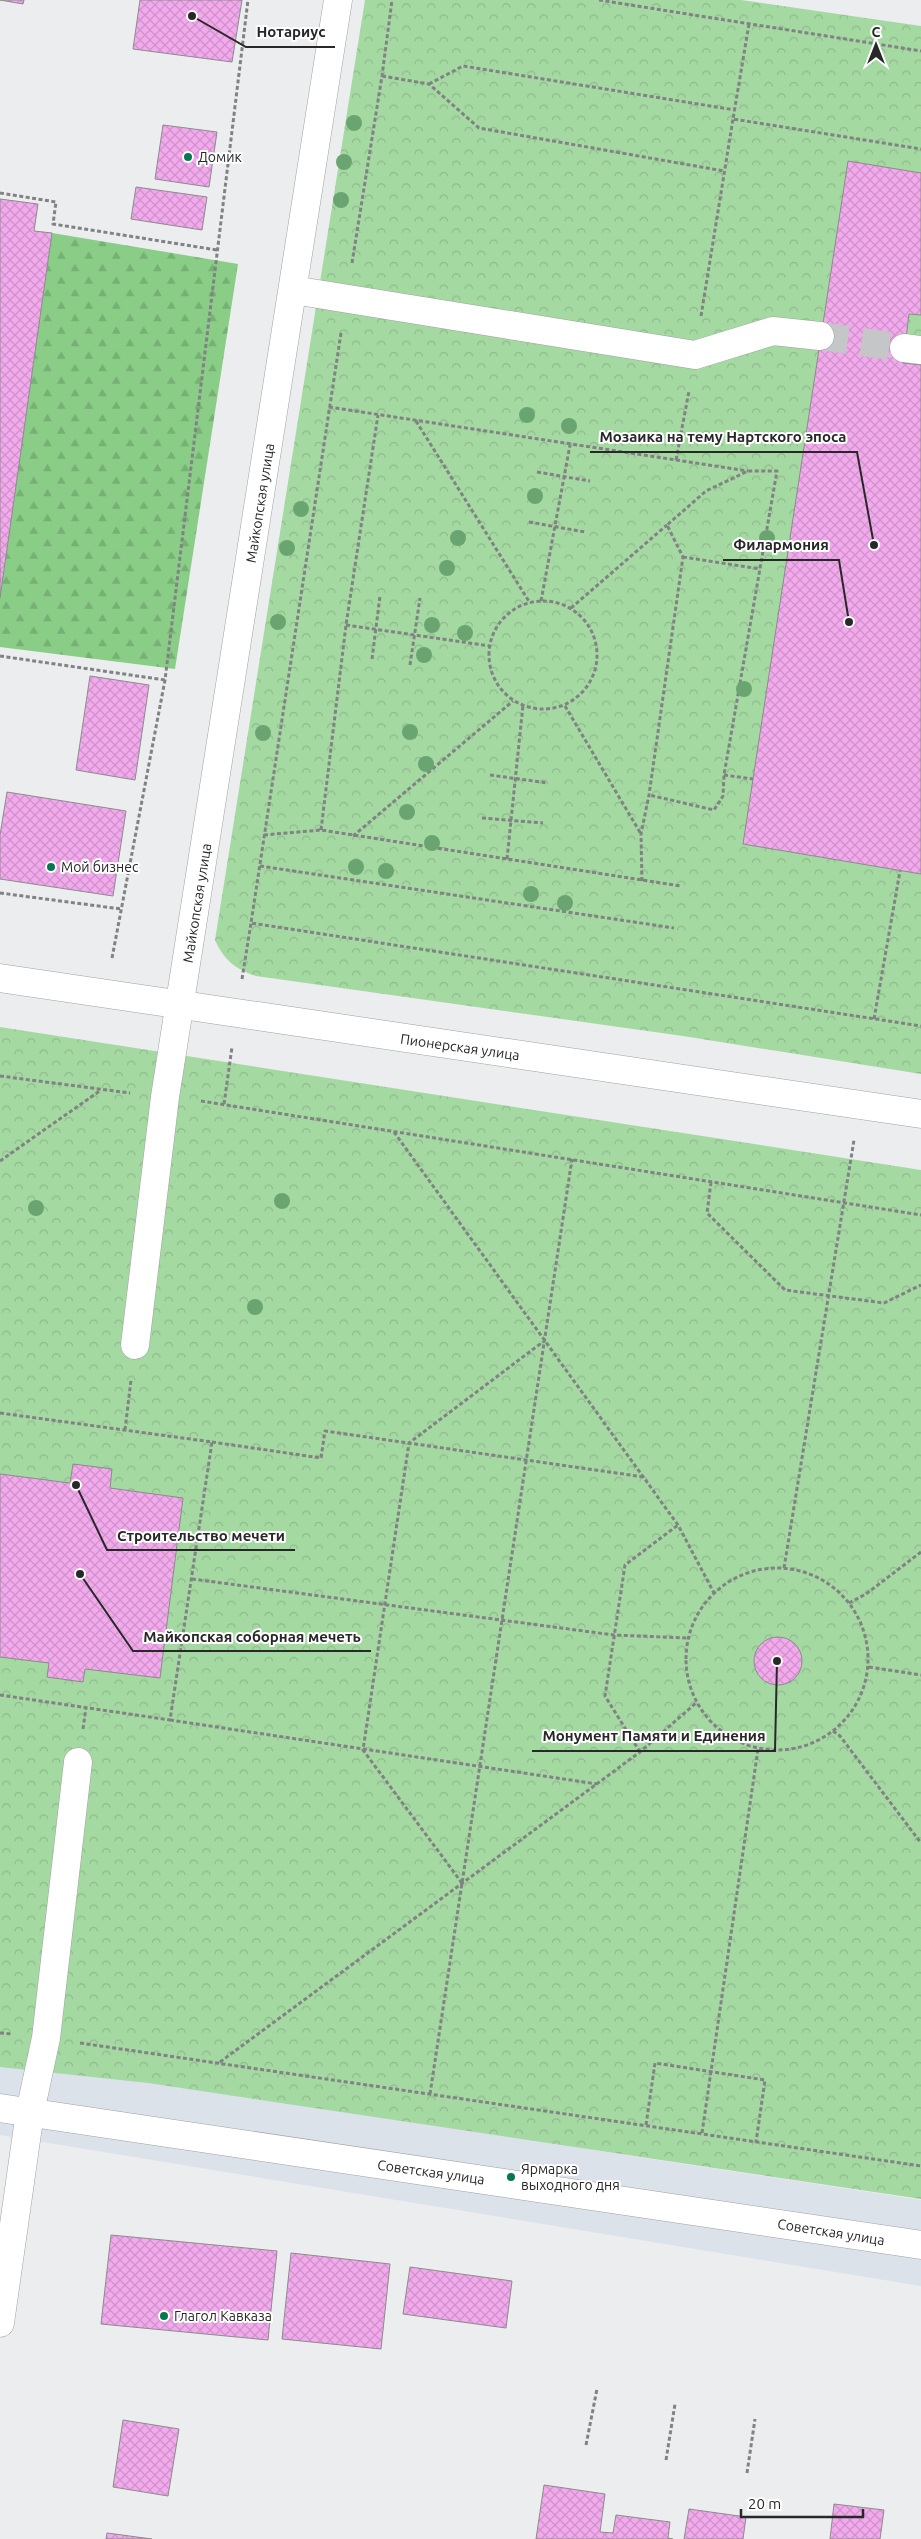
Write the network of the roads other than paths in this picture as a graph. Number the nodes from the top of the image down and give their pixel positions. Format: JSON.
{"nodes":[{"id":1,"x":338,"y":0,"type":"edge"},
{"id":2,"x":293,"y":290,"type":"junction"},
{"id":3,"x":820,"y":336,"type":"tunnel mouth"},
{"id":4,"x":0,"y":978,"type":"edge"},
{"id":5,"x":180,"y":1006,"type":"junction"},
{"id":6,"x":921,"y":1114,"type":"edge"},
{"id":7,"x":135,"y":1345,"type":"road end"},
{"id":8,"x":78,"y":1762,"type":"dead end"},
{"id":9,"x":0,"y":2108,"type":"edge"},
{"id":10,"x":30,"y":2112,"type":"junction"},
{"id":11,"x":921,"y":2245,"type":"edge"},
{"id":12,"x":0,"y":2323,"type":"edge"}],
"edges":[{"from":1,"to":2,"type":"street","name":"Майкопская улица"},
{"from":2,"to":3,"type":"street"},
{"from":2,"to":5,"type":"street","name":"Майкопская улица"},
{"from":4,"to":5,"type":"street","name":"Пионерская улица"},
{"from":5,"to":6,"type":"street","name":"Пионерская улица"},
{"from":5,"to":7,"type":"street","name":"Майкопская улица"},
{"from":8,"to":10,"type":"street"},
{"from":9,"to":10,"type":"street","name":"Советская улица"},
{"from":10,"to":11,"type":"street","name":"Советская улица"},
{"from":10,"to":12,"type":"street"}]}
